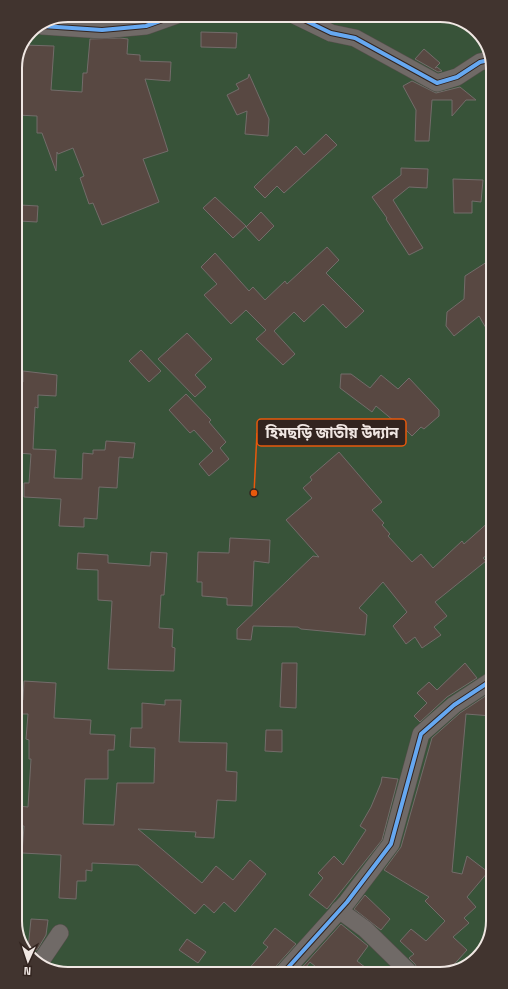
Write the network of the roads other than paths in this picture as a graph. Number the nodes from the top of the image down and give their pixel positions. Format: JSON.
{"nodes":[{"id":1,"x":157,"y":22,"type":"edge"},
{"id":2,"x":308,"y":22,"type":"edge"},
{"id":3,"x":50,"y":27,"type":"edge"},
{"id":4,"x":485,"y":61,"type":"edge"},
{"id":5,"x":486,"y":684,"type":"edge"},
{"id":6,"x":339,"y":910,"type":"junction"},
{"id":7,"x":60,"y":933,"type":"dead end"},
{"id":8,"x":48,"y":951,"type":"edge"},
{"id":9,"x":288,"y":967,"type":"edge"},
{"id":10,"x":405,"y":967,"type":"edge"}],
"edges":[{"from":1,"to":3,"type":"street"},
{"from":2,"to":4,"type":"street"},
{"from":5,"to":6,"type":"street"},
{"from":6,"to":9,"type":"street"},
{"from":6,"to":10,"type":"street"},
{"from":7,"to":8,"type":"street"}]}
